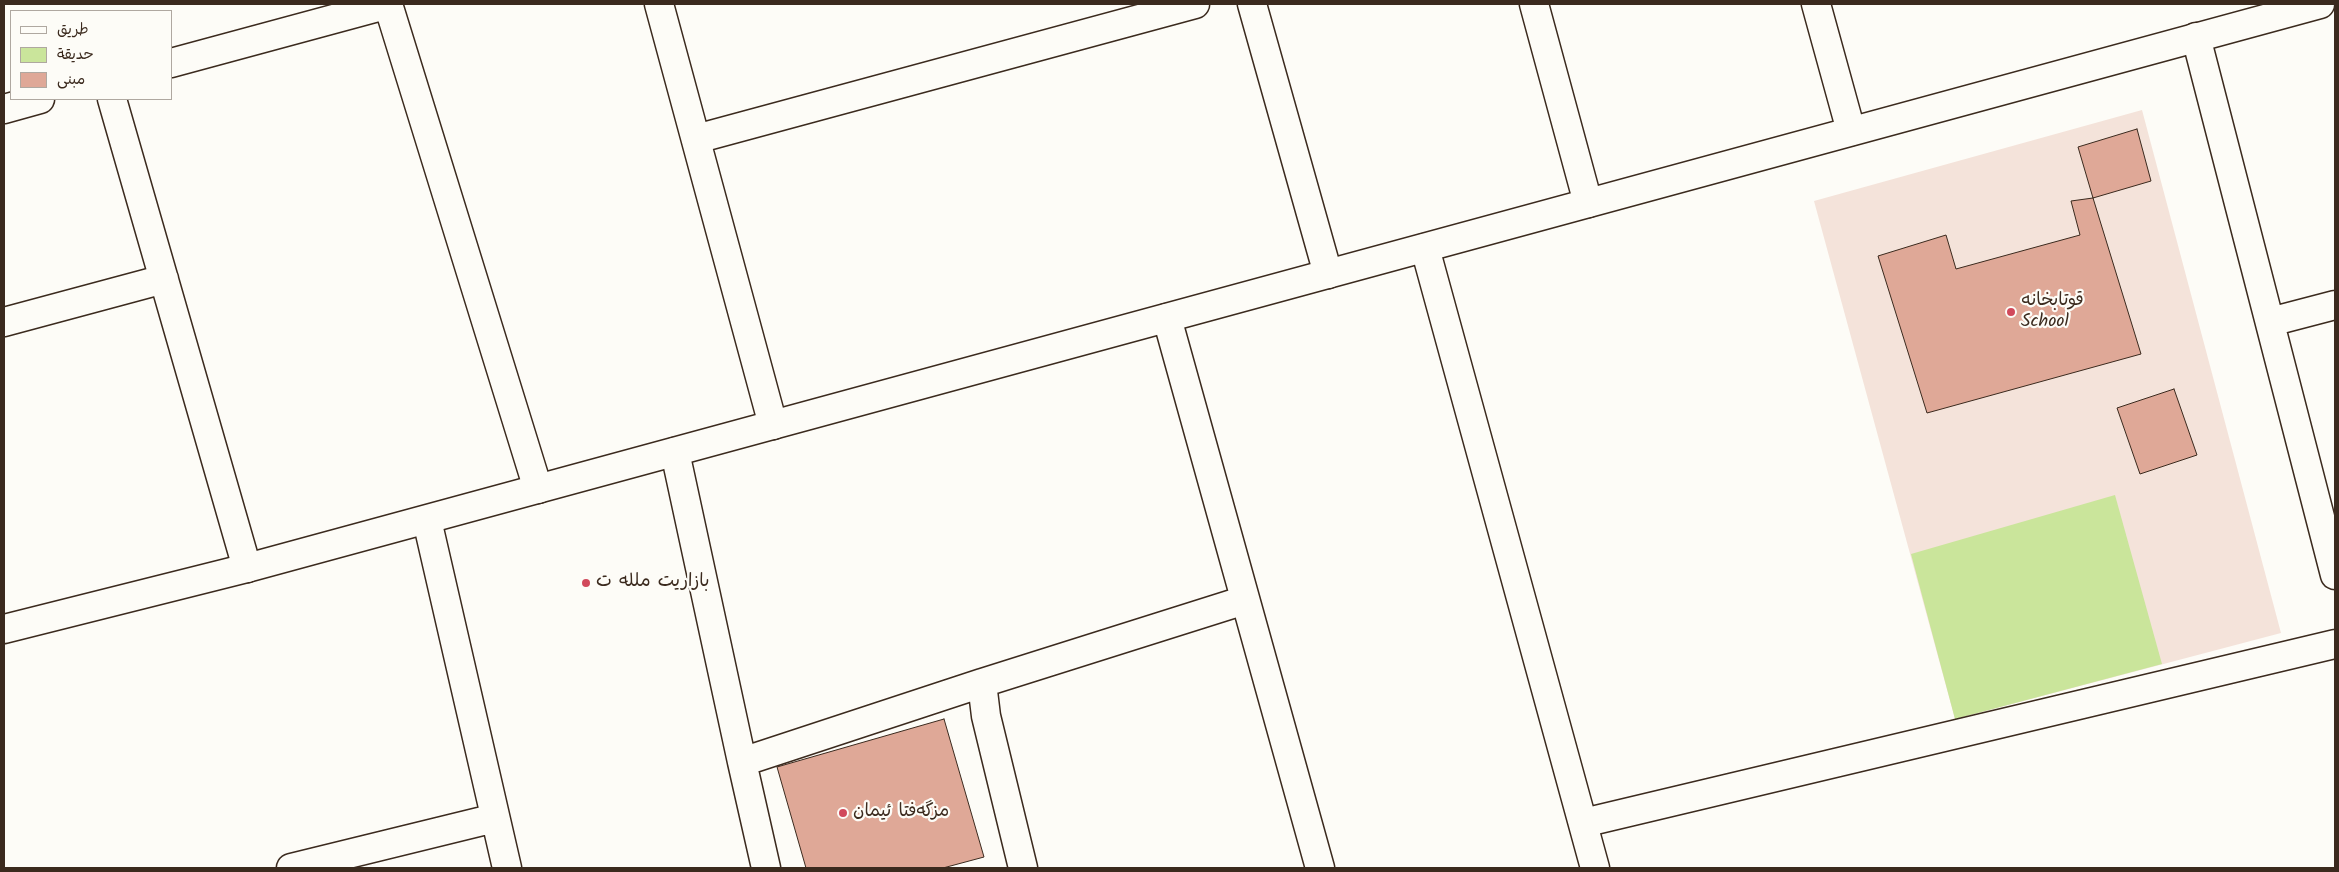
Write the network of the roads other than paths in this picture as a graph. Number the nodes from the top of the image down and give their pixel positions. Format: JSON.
{"nodes":[{"id":1,"x":389,"y":4,"type":"edge"},
{"id":2,"x":659,"y":4,"type":"edge"},
{"id":3,"x":1195,"y":4,"type":"edge"},
{"id":4,"x":1252,"y":4,"type":"edge"},
{"id":5,"x":1534,"y":4,"type":"edge"},
{"id":6,"x":1816,"y":4,"type":"edge"},
{"id":7,"x":2320,"y":4,"type":"edge"},
{"id":8,"x":2196,"y":37,"type":"junction"},
{"id":9,"x":172,"y":63,"type":"edge"},
{"id":10,"x":36,"y":100,"type":"edge"},
{"id":11,"x":112,"y":100,"type":"edge"},
{"id":12,"x":4,"y":108,"type":"edge"},
{"id":13,"x":1851,"y":132,"type":"junction"},
{"id":14,"x":696,"y":139,"type":"junction"},
{"id":15,"x":1588,"y":203,"type":"junction"},
{"id":16,"x":1425,"y":248,"type":"junction"},
{"id":17,"x":1328,"y":274,"type":"junction"},
{"id":18,"x":164,"y":279,"type":"junction"},
{"id":19,"x":2335,"y":305,"type":"edge"},
{"id":20,"x":1167,"y":318,"type":"junction"},
{"id":21,"x":4,"y":322,"type":"edge"},
{"id":22,"x":2270,"y":322,"type":"junction"},
{"id":23,"x":773,"y":425,"type":"junction"},
{"id":24,"x":674,"y":452,"type":"junction"},
{"id":25,"x":538,"y":489,"type":"junction"},
{"id":26,"x":427,"y":520,"type":"junction"},
{"id":27,"x":247,"y":568,"type":"junction"},
{"id":28,"x":2335,"y":576,"type":"edge"},
{"id":29,"x":1245,"y":600,"type":"junction"},
{"id":30,"x":4,"y":628,"type":"edge"},
{"id":31,"x":2335,"y":644,"type":"edge"},
{"id":32,"x":982,"y":683,"type":"junction"},
{"id":33,"x":742,"y":762,"type":"junction"},
{"id":34,"x":495,"y":818,"type":"junction"},
{"id":35,"x":1583,"y":822,"type":"junction"},
{"id":36,"x":291,"y":868,"type":"edge"},
{"id":37,"x":506,"y":868,"type":"edge"},
{"id":38,"x":766,"y":868,"type":"edge"},
{"id":39,"x":1023,"y":868,"type":"edge"},
{"id":40,"x":1320,"y":868,"type":"edge"},
{"id":41,"x":1595,"y":868,"type":"edge"}],
"edges":[{"from":1,"to":9,"type":"street"},
{"from":1,"to":25,"type":"street"},
{"from":2,"to":14,"type":"street"},
{"from":3,"to":14,"type":"street"},
{"from":4,"to":17,"type":"street"},
{"from":5,"to":15,"type":"street"},
{"from":6,"to":13,"type":"street"},
{"from":7,"to":8,"type":"street"},
{"from":8,"to":13,"type":"street"},
{"from":8,"to":22,"type":"street"},
{"from":10,"to":12,"type":"street"},
{"from":11,"to":18,"type":"street"},
{"from":13,"to":15,"type":"street"},
{"from":14,"to":23,"type":"street"},
{"from":15,"to":16,"type":"street"},
{"from":16,"to":17,"type":"street"},
{"from":16,"to":35,"type":"street"},
{"from":17,"to":20,"type":"street"},
{"from":18,"to":21,"type":"street"},
{"from":18,"to":27,"type":"street"},
{"from":19,"to":22,"type":"street"},
{"from":20,"to":23,"type":"street"},
{"from":20,"to":29,"type":"street"},
{"from":22,"to":28,"type":"street"},
{"from":23,"to":24,"type":"street"},
{"from":24,"to":25,"type":"street"},
{"from":24,"to":33,"type":"street"},
{"from":25,"to":26,"type":"street"},
{"from":26,"to":27,"type":"street"},
{"from":26,"to":34,"type":"street"},
{"from":27,"to":30,"type":"street"},
{"from":29,"to":32,"type":"street"},
{"from":29,"to":40,"type":"street"},
{"from":31,"to":35,"type":"street"},
{"from":32,"to":33,"type":"street"},
{"from":32,"to":39,"type":"street"},
{"from":33,"to":38,"type":"street"},
{"from":34,"to":36,"type":"street"},
{"from":34,"to":37,"type":"street"},
{"from":35,"to":41,"type":"street"}]}
